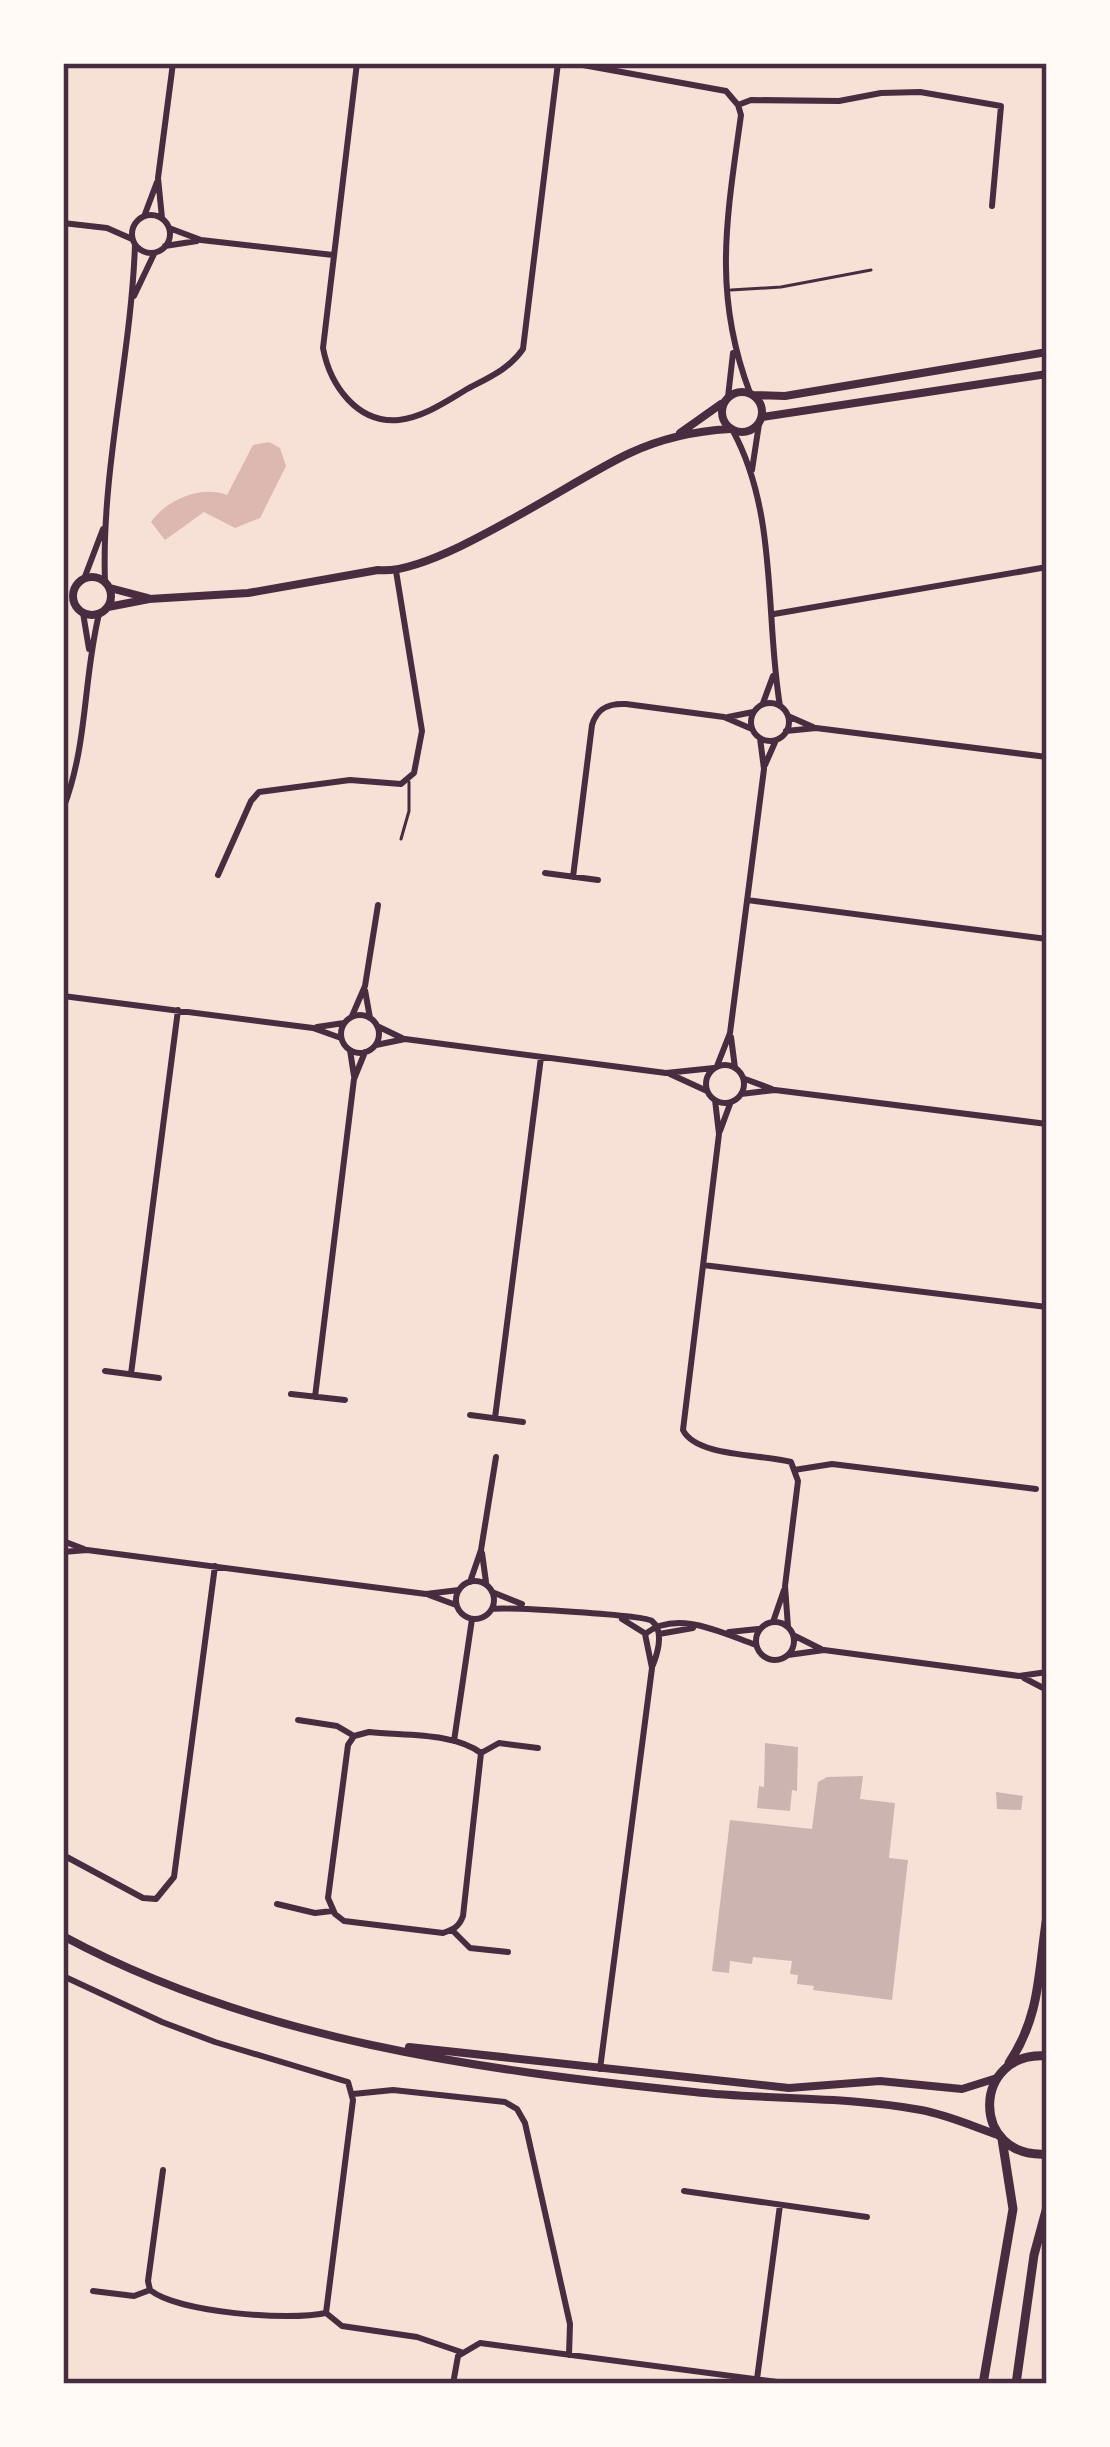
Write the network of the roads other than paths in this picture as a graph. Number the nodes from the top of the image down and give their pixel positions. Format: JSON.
{"nodes":[{"id":1,"x":173,"y":63,"type":"edge"},
{"id":2,"x":357,"y":63,"type":"edge"},
{"id":3,"x":558,"y":63,"type":"edge"},
{"id":4,"x":572,"y":63,"type":"edge"},
{"id":5,"x":738,"y":105,"type":"junction"},
{"id":6,"x":158,"y":178,"type":"junction"},
{"id":7,"x":992,"y":206,"type":"dead end"},
{"id":8,"x":144,"y":216,"type":"junction"},
{"id":9,"x":162,"y":218,"type":"junction"},
{"id":10,"x":63,"y":223,"type":"edge"},
{"id":11,"x":135,"y":223,"type":"junction"},
{"id":12,"x":106,"y":228,"type":"junction"},
{"id":13,"x":169,"y":228,"type":"junction"},
{"id":14,"x":201,"y":240,"type":"junction"},
{"id":15,"x":133,"y":242,"type":"junction"},
{"id":16,"x":165,"y":246,"type":"junction"},
{"id":17,"x":154,"y":253,"type":"junction"},
{"id":18,"x":333,"y":255,"type":"junction"},
{"id":19,"x":871,"y":270,"type":"dead end"},
{"id":20,"x":727,"y":291,"type":"junction"},
{"id":21,"x":132,"y":300,"type":"junction"},
{"id":22,"x":734,"y":346,"type":"junction"},
{"id":23,"x":1047,"y":352,"type":"edge"},
{"id":24,"x":1047,"y":374,"type":"edge"},
{"id":25,"x":752,"y":394,"type":"junction"},
{"id":26,"x":727,"y":399,"type":"junction"},
{"id":27,"x":760,"y":421,"type":"junction"},
{"id":28,"x":732,"y":430,"type":"junction"},
{"id":29,"x":674,"y":437,"type":"junction"},
{"id":30,"x":752,"y":473,"type":"junction"},
{"id":31,"x":104,"y":525,"type":"junction"},
{"id":32,"x":1047,"y":567,"type":"edge"},
{"id":33,"x":397,"y":571,"type":"junction"},
{"id":34,"x":82,"y":580,"type":"junction"},
{"id":35,"x":107,"y":585,"type":"junction"},
{"id":36,"x":63,"y":586,"type":"edge"},
{"id":37,"x":149,"y":598,"type":"junction"},
{"id":38,"x":63,"y":605,"type":"edge"},
{"id":39,"x":108,"y":607,"type":"junction"},
{"id":40,"x":80,"y":611,"type":"junction"},
{"id":41,"x":99,"y":614,"type":"junction"},
{"id":42,"x":774,"y":614,"type":"junction"},
{"id":43,"x":89,"y":652,"type":"junction"},
{"id":44,"x":775,"y":672,"type":"junction"},
{"id":45,"x":762,"y":704,"type":"junction"},
{"id":46,"x":780,"y":706,"type":"junction"},
{"id":47,"x":753,"y":712,"type":"junction"},
{"id":48,"x":788,"y":716,"type":"junction"},
{"id":49,"x":724,"y":717,"type":"junction"},
{"id":50,"x":816,"y":728,"type":"junction"},
{"id":51,"x":752,"y":729,"type":"junction"},
{"id":52,"x":786,"y":731,"type":"junction"},
{"id":53,"x":760,"y":738,"type":"junction"},
{"id":54,"x":776,"y":740,"type":"junction"},
{"id":55,"x":1047,"y":758,"type":"edge"},
{"id":56,"x":764,"y":769,"type":"junction"},
{"id":57,"x":409,"y":779,"type":"junction"},
{"id":58,"x":63,"y":809,"type":"edge"},
{"id":59,"x":401,"y":839,"type":"dead end"},
{"id":60,"x":544,"y":873,"type":"dead end"},
{"id":61,"x":218,"y":875,"type":"dead end"},
{"id":62,"x":572,"y":877,"type":"junction"},
{"id":63,"x":598,"y":880,"type":"dead end"},
{"id":64,"x":747,"y":900,"type":"junction"},
{"id":65,"x":378,"y":905,"type":"dead end"},
{"id":66,"x":1047,"y":939,"type":"edge"},
{"id":67,"x":364,"y":986,"type":"junction"},
{"id":68,"x":63,"y":996,"type":"edge"},
{"id":69,"x":178,"y":1010,"type":"junction"},
{"id":70,"x":352,"y":1016,"type":"junction"},
{"id":71,"x":370,"y":1018,"type":"junction"},
{"id":72,"x":344,"y":1023,"type":"junction"},
{"id":73,"x":377,"y":1026,"type":"junction"},
{"id":74,"x":314,"y":1028,"type":"junction"},
{"id":75,"x":730,"y":1033,"type":"junction"},
{"id":76,"x":341,"y":1038,"type":"junction"},
{"id":77,"x":405,"y":1039,"type":"junction"},
{"id":78,"x":376,"y":1045,"type":"junction"},
{"id":79,"x":350,"y":1050,"type":"junction"},
{"id":80,"x":365,"y":1052,"type":"junction"},
{"id":81,"x":541,"y":1057,"type":"junction"},
{"id":82,"x":715,"y":1067,"type":"junction"},
{"id":83,"x":735,"y":1068,"type":"junction"},
{"id":84,"x":666,"y":1073,"type":"junction"},
{"id":85,"x":743,"y":1078,"type":"junction"},
{"id":86,"x":354,"y":1079,"type":"junction"},
{"id":87,"x":775,"y":1090,"type":"junction"},
{"id":88,"x":707,"y":1091,"type":"junction"},
{"id":89,"x":741,"y":1094,"type":"junction"},
{"id":90,"x":715,"y":1100,"type":"junction"},
{"id":91,"x":731,"y":1102,"type":"junction"},
{"id":92,"x":1047,"y":1124,"type":"edge"},
{"id":93,"x":718,"y":1134,"type":"junction"},
{"id":94,"x":703,"y":1265,"type":"junction"},
{"id":95,"x":1047,"y":1307,"type":"edge"},
{"id":96,"x":105,"y":1371,"type":"dead end"},
{"id":97,"x":131,"y":1374,"type":"junction"},
{"id":98,"x":159,"y":1378,"type":"dead end"},
{"id":99,"x":291,"y":1394,"type":"dead end"},
{"id":100,"x":315,"y":1397,"type":"junction"},
{"id":101,"x":344,"y":1400,"type":"dead end"},
{"id":102,"x":470,"y":1415,"type":"dead end"},
{"id":103,"x":495,"y":1418,"type":"junction"},
{"id":104,"x":523,"y":1422,"type":"dead end"},
{"id":105,"x":496,"y":1457,"type":"dead end"},
{"id":106,"x":794,"y":1470,"type":"junction"},
{"id":107,"x":1036,"y":1489,"type":"dead end"},
{"id":108,"x":63,"y":1540,"type":"edge"},
{"id":109,"x":87,"y":1550,"type":"junction"},
{"id":110,"x":481,"y":1550,"type":"junction"},
{"id":111,"x":63,"y":1552,"type":"edge"},
{"id":112,"x":215,"y":1566,"type":"junction"},
{"id":113,"x":470,"y":1582,"type":"junction"},
{"id":114,"x":486,"y":1584,"type":"junction"},
{"id":115,"x":785,"y":1586,"type":"junction"},
{"id":116,"x":459,"y":1590,"type":"junction"},
{"id":117,"x":492,"y":1592,"type":"junction"},
{"id":118,"x":426,"y":1594,"type":"junction"},
{"id":119,"x":457,"y":1606,"type":"junction"},
{"id":120,"x":526,"y":1606,"type":"junction"},
{"id":121,"x":492,"y":1609,"type":"junction"},
{"id":122,"x":618,"y":1618,"type":"junction"},
{"id":123,"x":472,"y":1619,"type":"junction"},
{"id":124,"x":773,"y":1622,"type":"junction"},
{"id":125,"x":760,"y":1628,"type":"junction"},
{"id":126,"x":657,"y":1630,"type":"junction"},
{"id":127,"x":790,"y":1631,"type":"junction"},
{"id":128,"x":725,"y":1633,"type":"junction"},
{"id":129,"x":645,"y":1634,"type":"junction"},
{"id":130,"x":756,"y":1645,"type":"junction"},
{"id":131,"x":824,"y":1650,"type":"junction"},
{"id":132,"x":788,"y":1654,"type":"junction"},
{"id":133,"x":652,"y":1668,"type":"junction"},
{"id":134,"x":1047,"y":1672,"type":"edge"},
{"id":135,"x":1019,"y":1676,"type":"junction"},
{"id":136,"x":1047,"y":1690,"type":"edge"},
{"id":137,"x":298,"y":1720,"type":"dead end"},
{"id":138,"x":354,"y":1736,"type":"junction"},
{"id":139,"x":454,"y":1741,"type":"junction"},
{"id":140,"x":538,"y":1748,"type":"dead end"},
{"id":141,"x":481,"y":1754,"type":"junction"},
{"id":142,"x":63,"y":1855,"type":"edge"},
{"id":143,"x":277,"y":1904,"type":"dead end"},
{"id":144,"x":333,"y":1911,"type":"junction"},
{"id":145,"x":1047,"y":1916,"type":"edge"},
{"id":146,"x":452,"y":1930,"type":"junction"},
{"id":147,"x":63,"y":1936,"type":"edge"},
{"id":148,"x":508,"y":1952,"type":"dead end"},
{"id":149,"x":63,"y":1976,"type":"edge"},
{"id":150,"x":372,"y":2043,"type":"junction"},
{"id":151,"x":1047,"y":2056,"type":"edge"},
{"id":152,"x":600,"y":2068,"type":"junction"},
{"id":153,"x":1006,"y":2068,"type":"junction"},
{"id":154,"x":997,"y":2078,"type":"junction"},
{"id":155,"x":599,"y":2083,"type":"junction"},
{"id":156,"x":773,"y":2086,"type":"junction"},
{"id":157,"x":353,"y":2094,"type":"junction"},
{"id":158,"x":770,"y":2100,"type":"junction"},
{"id":159,"x":1000,"y":2137,"type":"junction"},
{"id":160,"x":1047,"y":2154,"type":"edge"},
{"id":161,"x":163,"y":2170,"type":"dead end"},
{"id":162,"x":684,"y":2191,"type":"dead end"},
{"id":163,"x":780,"y":2205,"type":"junction"},
{"id":164,"x":1047,"y":2207,"type":"edge"},
{"id":165,"x":867,"y":2217,"type":"dead end"},
{"id":166,"x":150,"y":2290,"type":"junction"},
{"id":167,"x":93,"y":2291,"type":"dead end"},
{"id":168,"x":326,"y":2313,"type":"junction"},
{"id":169,"x":461,"y":2352,"type":"junction"},
{"id":170,"x":569,"y":2355,"type":"junction"},
{"id":171,"x":757,"y":2379,"type":"junction"},
{"id":172,"x":453,"y":2384,"type":"edge"},
{"id":173,"x":793,"y":2384,"type":"edge"},
{"id":174,"x":983,"y":2384,"type":"edge"},
{"id":175,"x":1016,"y":2384,"type":"edge"}],
"edges":[{"from":1,"to":6,"type":"street"},
{"from":2,"to":18,"type":"street"},
{"from":3,"to":18,"type":"street"},
{"from":4,"to":5,"type":"street"},
{"from":5,"to":7,"type":"street"},
{"from":5,"to":20,"type":"street"},
{"from":6,"to":8,"type":"street"},
{"from":6,"to":9,"type":"street"},
{"from":8,"to":9,"type":"street"},
{"from":8,"to":11,"type":"street"},
{"from":9,"to":13,"type":"street"},
{"from":10,"to":12,"type":"street"},
{"from":11,"to":12,"type":"street"},
{"from":11,"to":15,"type":"street"},
{"from":12,"to":15,"type":"street"},
{"from":13,"to":14,"type":"street"},
{"from":13,"to":16,"type":"street"},
{"from":14,"to":16,"type":"street"},
{"from":14,"to":18,"type":"street"},
{"from":15,"to":17,"type":"street"},
{"from":15,"to":21,"type":"street"},
{"from":16,"to":17,"type":"street"},
{"from":17,"to":21,"type":"street"},
{"from":19,"to":20,"type":"lane"},
{"from":20,"to":22,"type":"street"},
{"from":21,"to":31,"type":"street"},
{"from":22,"to":25,"type":"street"},
{"from":22,"to":26,"type":"street"},
{"from":23,"to":25,"type":"street"},
{"from":24,"to":27,"type":"street"},
{"from":25,"to":26,"type":"street"},
{"from":25,"to":27,"type":"street"},
{"from":26,"to":28,"type":"street"},
{"from":26,"to":29,"type":"street"},
{"from":27,"to":28,"type":"street"},
{"from":27,"to":30,"type":"street"},
{"from":28,"to":29,"type":"street"},
{"from":28,"to":30,"type":"street"},
{"from":29,"to":33,"type":"street"},
{"from":30,"to":42,"type":"street"},
{"from":31,"to":34,"type":"street"},
{"from":31,"to":35,"type":"street"},
{"from":32,"to":42,"type":"street"},
{"from":33,"to":37,"type":"street"},
{"from":33,"to":57,"type":"street"},
{"from":34,"to":35,"type":"street"},
{"from":34,"to":36,"type":"street"},
{"from":34,"to":40,"type":"street"},
{"from":35,"to":37,"type":"street"},
{"from":35,"to":39,"type":"street"},
{"from":37,"to":39,"type":"street"},
{"from":38,"to":40,"type":"street"},
{"from":39,"to":41,"type":"street"},
{"from":40,"to":41,"type":"street"},
{"from":40,"to":43,"type":"street"},
{"from":41,"to":43,"type":"street"},
{"from":42,"to":44,"type":"street"},
{"from":43,"to":58,"type":"street"},
{"from":44,"to":45,"type":"street"},
{"from":44,"to":46,"type":"street"},
{"from":45,"to":46,"type":"street"},
{"from":45,"to":47,"type":"street"},
{"from":46,"to":48,"type":"street"},
{"from":47,"to":49,"type":"street"},
{"from":47,"to":51,"type":"street"},
{"from":48,"to":50,"type":"street"},
{"from":48,"to":52,"type":"street"},
{"from":49,"to":51,"type":"street"},
{"from":49,"to":62,"type":"street"},
{"from":50,"to":52,"type":"street"},
{"from":50,"to":55,"type":"street"},
{"from":51,"to":53,"type":"street"},
{"from":52,"to":54,"type":"street"},
{"from":53,"to":54,"type":"street"},
{"from":53,"to":56,"type":"street"},
{"from":54,"to":56,"type":"street"},
{"from":56,"to":64,"type":"street"},
{"from":57,"to":59,"type":"lane"},
{"from":57,"to":61,"type":"street"},
{"from":60,"to":62,"type":"street"},
{"from":62,"to":63,"type":"street"},
{"from":64,"to":66,"type":"street"},
{"from":64,"to":75,"type":"street"},
{"from":65,"to":67,"type":"street"},
{"from":67,"to":70,"type":"street"},
{"from":67,"to":71,"type":"street"},
{"from":68,"to":69,"type":"street"},
{"from":69,"to":74,"type":"street"},
{"from":69,"to":97,"type":"street"},
{"from":70,"to":71,"type":"street"},
{"from":70,"to":72,"type":"street"},
{"from":71,"to":73,"type":"street"},
{"from":72,"to":74,"type":"street"},
{"from":72,"to":76,"type":"street"},
{"from":73,"to":77,"type":"street"},
{"from":73,"to":78,"type":"street"},
{"from":74,"to":76,"type":"street"},
{"from":75,"to":82,"type":"street"},
{"from":75,"to":83,"type":"street"},
{"from":76,"to":79,"type":"street"},
{"from":77,"to":78,"type":"street"},
{"from":77,"to":81,"type":"street"},
{"from":78,"to":80,"type":"street"},
{"from":79,"to":80,"type":"street"},
{"from":79,"to":86,"type":"street"},
{"from":80,"to":86,"type":"street"},
{"from":81,"to":84,"type":"street"},
{"from":81,"to":103,"type":"street"},
{"from":82,"to":83,"type":"street"},
{"from":82,"to":84,"type":"street"},
{"from":82,"to":88,"type":"street"},
{"from":83,"to":85,"type":"street"},
{"from":84,"to":88,"type":"street"},
{"from":85,"to":87,"type":"street"},
{"from":85,"to":89,"type":"street"},
{"from":86,"to":100,"type":"street"},
{"from":87,"to":89,"type":"street"},
{"from":87,"to":92,"type":"street"},
{"from":88,"to":90,"type":"street"},
{"from":89,"to":91,"type":"street"},
{"from":90,"to":91,"type":"street"},
{"from":90,"to":93,"type":"street"},
{"from":91,"to":93,"type":"street"},
{"from":93,"to":94,"type":"street"},
{"from":94,"to":95,"type":"street"},
{"from":94,"to":106,"type":"street"},
{"from":96,"to":97,"type":"street"},
{"from":97,"to":98,"type":"street"},
{"from":99,"to":100,"type":"street"},
{"from":100,"to":101,"type":"street"},
{"from":102,"to":103,"type":"street"},
{"from":103,"to":104,"type":"street"},
{"from":105,"to":110,"type":"street"},
{"from":106,"to":107,"type":"street"},
{"from":106,"to":115,"type":"street"},
{"from":108,"to":109,"type":"street"},
{"from":109,"to":111,"type":"street"},
{"from":109,"to":112,"type":"street"},
{"from":110,"to":113,"type":"street"},
{"from":110,"to":114,"type":"street"},
{"from":112,"to":118,"type":"street"},
{"from":112,"to":142,"type":"street"},
{"from":113,"to":114,"type":"street"},
{"from":113,"to":116,"type":"street"},
{"from":114,"to":117,"type":"street"},
{"from":115,"to":124,"type":"street"},
{"from":115,"to":127,"type":"street"},
{"from":116,"to":118,"type":"street"},
{"from":116,"to":119,"type":"street"},
{"from":117,"to":120,"type":"street"},
{"from":117,"to":121,"type":"street"},
{"from":118,"to":119,"type":"street"},
{"from":119,"to":123,"type":"street"},
{"from":120,"to":121,"type":"street"},
{"from":120,"to":122,"type":"street"},
{"from":121,"to":123,"type":"street"},
{"from":122,"to":126,"type":"street"},
{"from":122,"to":129,"type":"street"},
{"from":123,"to":139,"type":"street"},
{"from":124,"to":125,"type":"street"},
{"from":124,"to":127,"type":"street"},
{"from":125,"to":128,"type":"street"},
{"from":125,"to":130,"type":"street"},
{"from":126,"to":128,"type":"street"},
{"from":126,"to":129,"type":"street"},
{"from":126,"to":133,"type":"street"},
{"from":127,"to":131,"type":"street"},
{"from":127,"to":132,"type":"street"},
{"from":128,"to":130,"type":"street"},
{"from":129,"to":133,"type":"street"},
{"from":130,"to":132,"type":"street"},
{"from":131,"to":132,"type":"street"},
{"from":131,"to":135,"type":"street"},
{"from":133,"to":152,"type":"street"},
{"from":134,"to":135,"type":"street"},
{"from":135,"to":136,"type":"street"},
{"from":137,"to":138,"type":"street"},
{"from":138,"to":139,"type":"street"},
{"from":138,"to":144,"type":"street"},
{"from":139,"to":141,"type":"street"},
{"from":140,"to":141,"type":"street"},
{"from":141,"to":146,"type":"street"},
{"from":143,"to":144,"type":"street"},
{"from":144,"to":146,"type":"street"},
{"from":145,"to":153,"type":"main road"},
{"from":146,"to":148,"type":"street"},
{"from":147,"to":150,"type":"street"},
{"from":149,"to":157,"type":"street"},
{"from":150,"to":152,"type":"street"},
{"from":150,"to":155,"type":"street"},
{"from":151,"to":153,"type":"main road"},
{"from":152,"to":155,"type":"street"},
{"from":152,"to":156,"type":"street"},
{"from":153,"to":154,"type":"main road"},
{"from":154,"to":156,"type":"street"},
{"from":154,"to":159,"type":"main road"},
{"from":155,"to":158,"type":"street"},
{"from":156,"to":158,"type":"street"},
{"from":157,"to":168,"type":"street"},
{"from":157,"to":170,"type":"street"},
{"from":158,"to":159,"type":"street"},
{"from":159,"to":160,"type":"main road"},
{"from":159,"to":174,"type":"main road"},
{"from":161,"to":166,"type":"street"},
{"from":162,"to":163,"type":"street"},
{"from":163,"to":165,"type":"street"},
{"from":163,"to":171,"type":"street"},
{"from":164,"to":175,"type":"main road"},
{"from":166,"to":167,"type":"street"},
{"from":166,"to":168,"type":"street"},
{"from":168,"to":169,"type":"street"},
{"from":169,"to":170,"type":"street"},
{"from":169,"to":172,"type":"street"},
{"from":170,"to":171,"type":"street"},
{"from":171,"to":173,"type":"street"}]}
